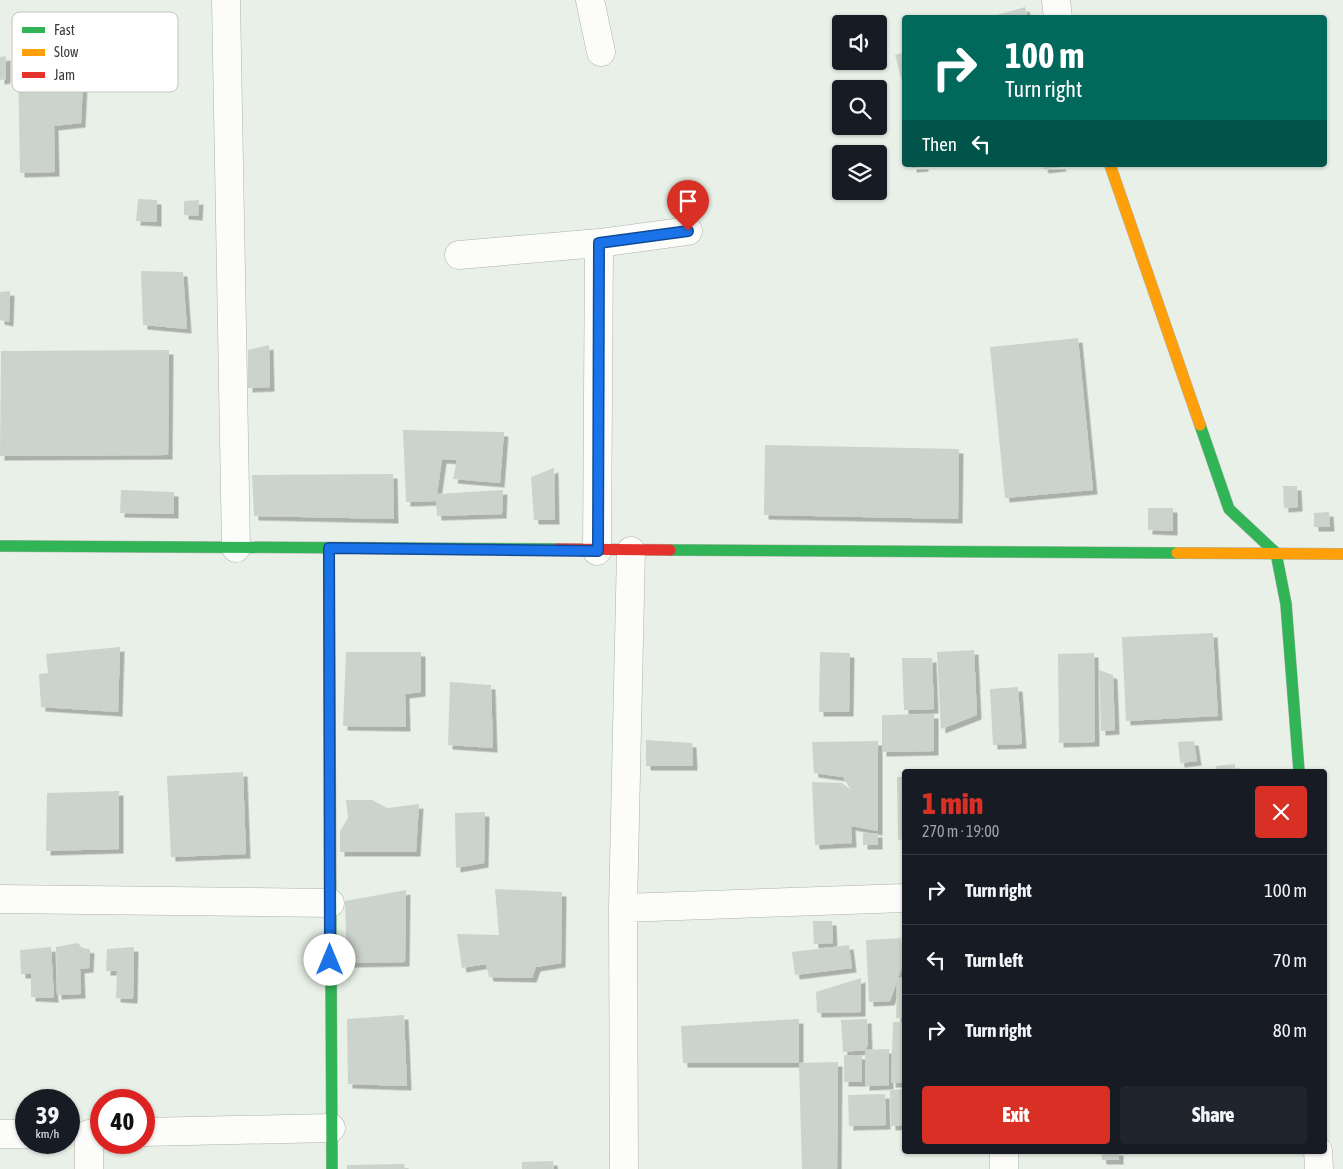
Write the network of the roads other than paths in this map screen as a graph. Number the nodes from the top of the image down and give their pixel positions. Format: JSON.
{"nodes":[{"id":1,"x":226,"y":0,"type":"edge"},
{"id":2,"x":590,"y":0,"type":"edge"},
{"id":3,"x":1056,"y":0,"type":"edge"},
{"id":4,"x":1058,"y":15,"type":"edge"},
{"id":5,"x":602,"y":52,"type":"dead end"},
{"id":6,"x":1111,"y":167,"type":"edge"},
{"id":7,"x":688,"y":231,"type":"dead end"},
{"id":8,"x":599,"y":243,"type":"junction"},
{"id":9,"x":459,"y":255,"type":"dead end"},
{"id":10,"x":0,"y":546,"type":"edge"},
{"id":11,"x":236,"y":548,"type":"junction"},
{"id":12,"x":329,"y":548,"type":"junction"},
{"id":13,"x":598,"y":551,"type":"junction"},
{"id":14,"x":631,"y":551,"type":"junction"},
{"id":15,"x":1276,"y":554,"type":"junction"},
{"id":16,"x":1343,"y":554,"type":"edge"},
{"id":17,"x":1299,"y":769,"type":"edge"},
{"id":18,"x":902,"y":898,"type":"edge"},
{"id":19,"x":0,"y":899,"type":"edge"},
{"id":20,"x":330,"y":903,"type":"junction"},
{"id":21,"x":623,"y":908,"type":"junction"},
{"id":22,"x":331,"y":1128,"type":"junction"},
{"id":23,"x":155,"y":1132,"type":"edge"},
{"id":24,"x":0,"y":1134,"type":"edge"},
{"id":25,"x":15,"y":1134,"type":"edge"},
{"id":26,"x":86,"y":1134,"type":"edge"},
{"id":27,"x":1004,"y":1154,"type":"edge"},
{"id":28,"x":1318,"y":1154,"type":"edge"},
{"id":29,"x":89,"y":1169,"type":"edge"},
{"id":30,"x":332,"y":1169,"type":"edge"},
{"id":31,"x":624,"y":1169,"type":"edge"},
{"id":32,"x":1004,"y":1169,"type":"edge"},
{"id":33,"x":1319,"y":1169,"type":"edge"}],
"edges":[{"from":1,"to":11,"type":"street"},
{"from":2,"to":5,"type":"street"},
{"from":3,"to":4,"type":"street"},
{"from":6,"to":15,"type":"street"},
{"from":7,"to":8,"type":"street"},
{"from":8,"to":9,"type":"street"},
{"from":8,"to":13,"type":"street"},
{"from":10,"to":11,"type":"street"},
{"from":11,"to":12,"type":"street"},
{"from":12,"to":13,"type":"street"},
{"from":12,"to":20,"type":"street"},
{"from":13,"to":14,"type":"street"},
{"from":14,"to":15,"type":"street"},
{"from":14,"to":21,"type":"street"},
{"from":15,"to":16,"type":"street"},
{"from":15,"to":17,"type":"street"},
{"from":18,"to":21,"type":"street"},
{"from":19,"to":20,"type":"street"},
{"from":20,"to":22,"type":"street"},
{"from":21,"to":31,"type":"street"},
{"from":22,"to":23,"type":"street"},
{"from":22,"to":30,"type":"street"},
{"from":24,"to":25,"type":"street"},
{"from":26,"to":29,"type":"street"},
{"from":27,"to":32,"type":"street"},
{"from":28,"to":33,"type":"street"}]}
